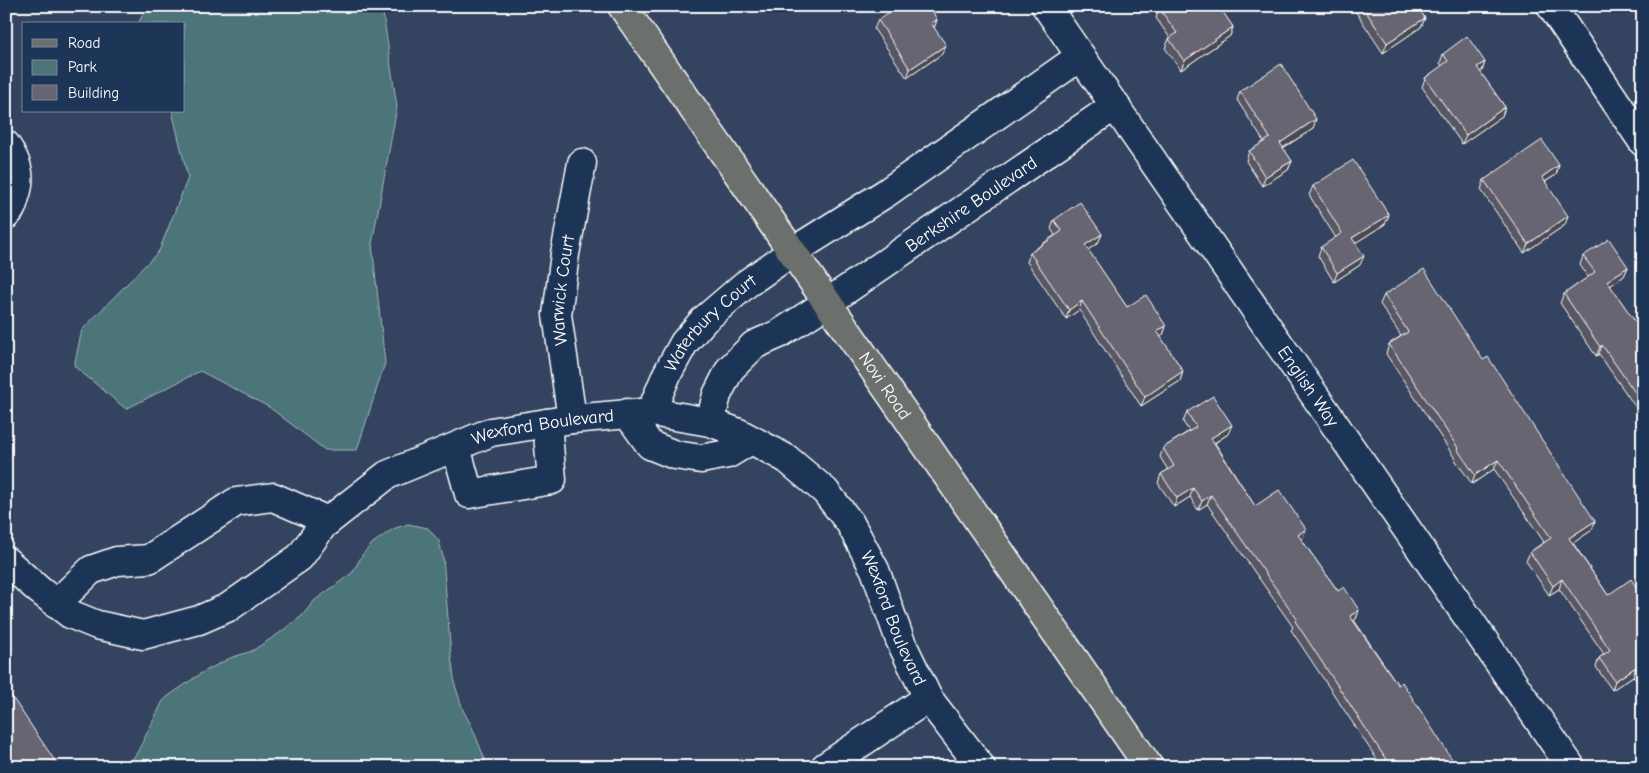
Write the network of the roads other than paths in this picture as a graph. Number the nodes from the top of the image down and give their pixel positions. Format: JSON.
{"nodes":[{"id":1,"x":622,"y":6,"type":"edge"},
{"id":2,"x":1046,"y":6,"type":"edge"},
{"id":3,"x":1551,"y":6,"type":"edge"},
{"id":4,"x":1081,"y":56,"type":"junction"},
{"id":5,"x":1116,"y":105,"type":"junction"},
{"id":6,"x":1643,"y":142,"type":"edge"},
{"id":7,"x":6,"y":145,"type":"edge"},
{"id":8,"x":582,"y":163,"type":"dead end"},
{"id":9,"x":6,"y":215,"type":"edge"},
{"id":10,"x":792,"y":252,"type":"junction"},
{"id":11,"x":827,"y":303,"type":"junction"},
{"id":12,"x":639,"y":413,"type":"junction"},
{"id":13,"x":560,"y":421,"type":"junction"},
{"id":14,"x":710,"y":422,"type":"junction"},
{"id":15,"x":751,"y":440,"type":"junction"},
{"id":16,"x":456,"y":447,"type":"junction"},
{"id":17,"x":328,"y":521,"type":"junction"},
{"id":18,"x":6,"y":561,"type":"edge"},
{"id":19,"x":56,"y":604,"type":"junction"},
{"id":20,"x":928,"y":698,"type":"junction"},
{"id":21,"x":825,"y":767,"type":"edge"},
{"id":22,"x":981,"y":767,"type":"edge"},
{"id":23,"x":1149,"y":767,"type":"edge"},
{"id":24,"x":1571,"y":767,"type":"edge"}],
"edges":[{"from":1,"to":10,"type":"main road","name":"Novi Road"},
{"from":2,"to":4,"type":"street","name":"English Way"},
{"from":3,"to":6,"type":"street"},
{"from":4,"to":5,"type":"street","name":"English Way"},
{"from":4,"to":10,"type":"street"},
{"from":5,"to":11,"type":"street","name":"Berkshire Boulevard"},
{"from":5,"to":24,"type":"street","name":"English Way"},
{"from":7,"to":9,"type":"street"},
{"from":8,"to":13,"type":"street","name":"Warwick Court"},
{"from":10,"to":11,"type":"main road","name":"Novi Road"},
{"from":10,"to":12,"type":"street","name":"Waterbury Court"},
{"from":11,"to":14,"type":"street"},
{"from":11,"to":23,"type":"main road","name":"Novi Road"},
{"from":12,"to":13,"type":"street","name":"Wexford Boulevard"},
{"from":12,"to":14,"type":"street","name":"Wexford Boulevard"},
{"from":12,"to":15,"type":"street"},
{"from":13,"to":16,"type":"street","name":"Wexford Boulevard"},
{"from":13,"to":16,"type":"street","name":"Warwick Court"},
{"from":14,"to":15,"type":"street","name":"Wexford Boulevard"},
{"from":15,"to":20,"type":"street","name":"Wexford Boulevard"},
{"from":16,"to":17,"type":"street","name":"Wexford Boulevard"},
{"from":17,"to":19,"type":"street"},
{"from":17,"to":19,"type":"street","name":"Wexford Boulevard"},
{"from":18,"to":19,"type":"street","name":"Wexford Boulevard"},
{"from":20,"to":21,"type":"street"},
{"from":20,"to":22,"type":"street","name":"Wexford Boulevard"}]}
